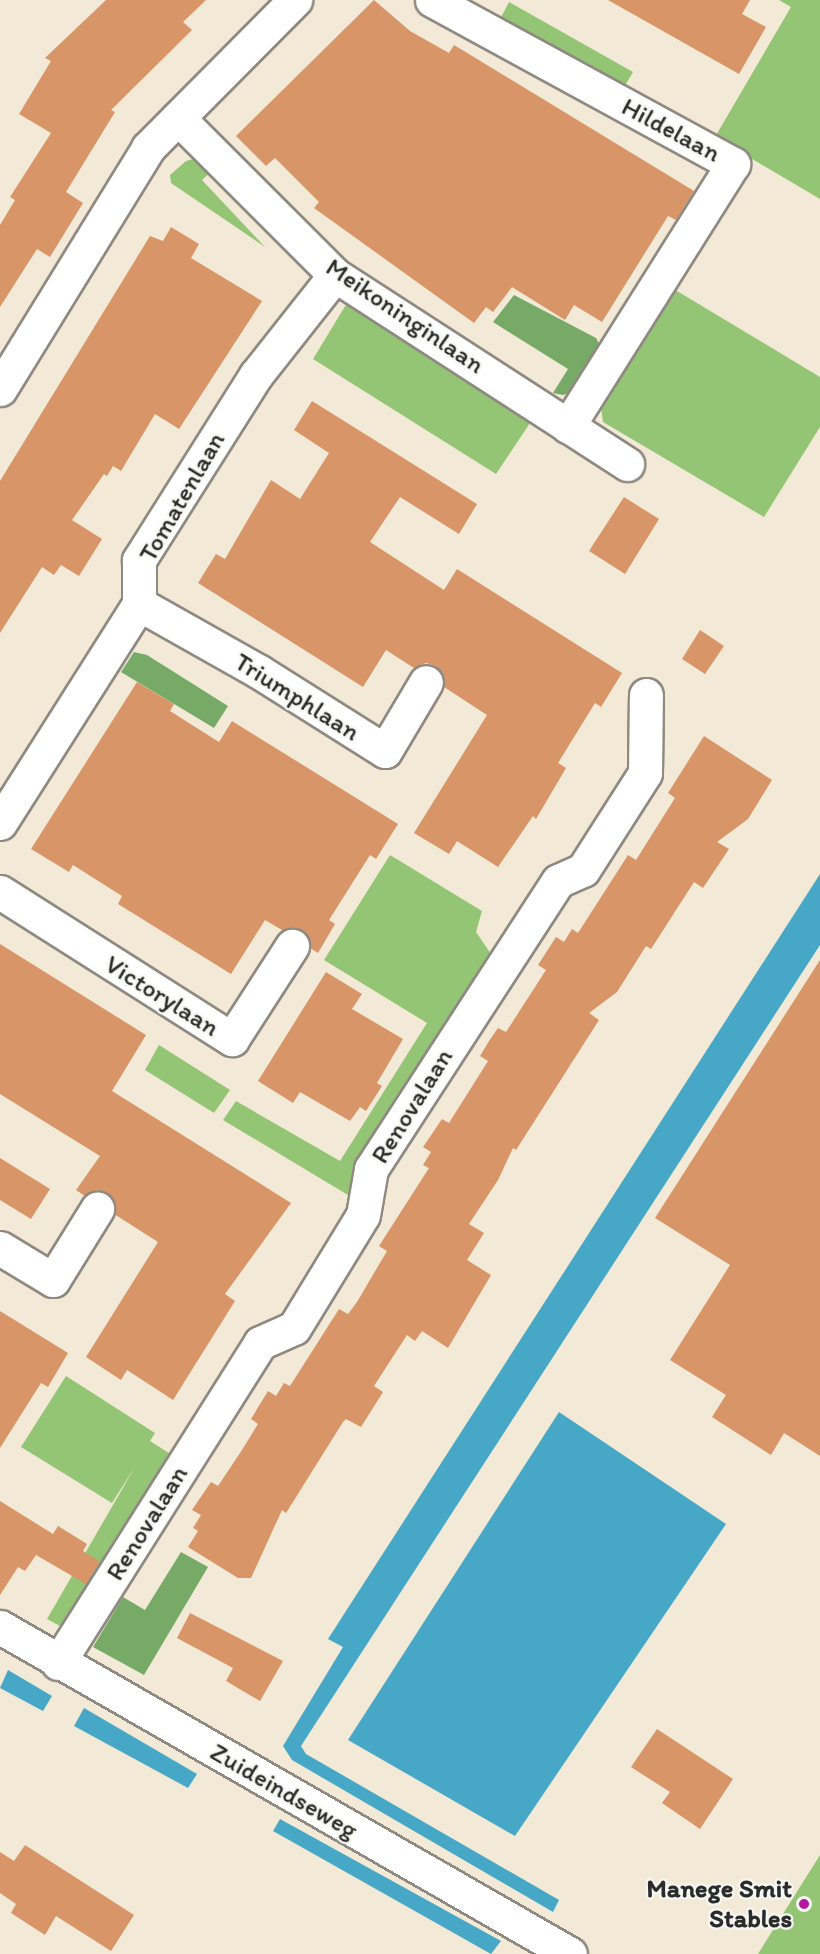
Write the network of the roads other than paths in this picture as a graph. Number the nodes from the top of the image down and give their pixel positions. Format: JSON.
{"nodes":[{"id":1,"x":296,"y":0,"type":"edge"},
{"id":2,"x":432,"y":0,"type":"edge"},
{"id":3,"x":178,"y":118,"type":"junction"},
{"id":4,"x":335,"y":275,"type":"junction"},
{"id":5,"x":0,"y":389,"type":"edge"},
{"id":6,"x":568,"y":426,"type":"junction"},
{"id":7,"x":627,"y":464,"type":"dead end"},
{"id":8,"x":139,"y":604,"type":"junction"},
{"id":9,"x":426,"y":682,"type":"dead end"},
{"id":10,"x":646,"y":694,"type":"dead end"},
{"id":11,"x":0,"y":822,"type":"edge"},
{"id":12,"x":0,"y":892,"type":"edge"},
{"id":13,"x":292,"y":946,"type":"dead end"},
{"id":14,"x":97,"y":1209,"type":"dead end"},
{"id":15,"x":0,"y":1248,"type":"edge"},
{"id":16,"x":0,"y":1627,"type":"edge"},
{"id":17,"x":57,"y":1663,"type":"junction"},
{"id":18,"x":570,"y":1954,"type":"edge"}],
"edges":[{"from":1,"to":3,"type":"street"},
{"from":2,"to":6,"type":"street","name":"Hildelaan"},
{"from":3,"to":4,"type":"street","name":"Meikoninginlaan"},
{"from":3,"to":5,"type":"street"},
{"from":4,"to":6,"type":"street","name":"Meikoninginlaan"},
{"from":4,"to":8,"type":"street","name":"Tomatenlaan"},
{"from":6,"to":7,"type":"street","name":"Meikoninginlaan"},
{"from":8,"to":9,"type":"street","name":"Triumphlaan"},
{"from":8,"to":11,"type":"street"},
{"from":10,"to":17,"type":"street","name":"Renovalaan"},
{"from":12,"to":13,"type":"street","name":"Victorylaan"},
{"from":14,"to":15,"type":"street"},
{"from":16,"to":17,"type":"street","name":"Zuideindseweg"},
{"from":17,"to":18,"type":"street","name":"Zuideindseweg"}]}
